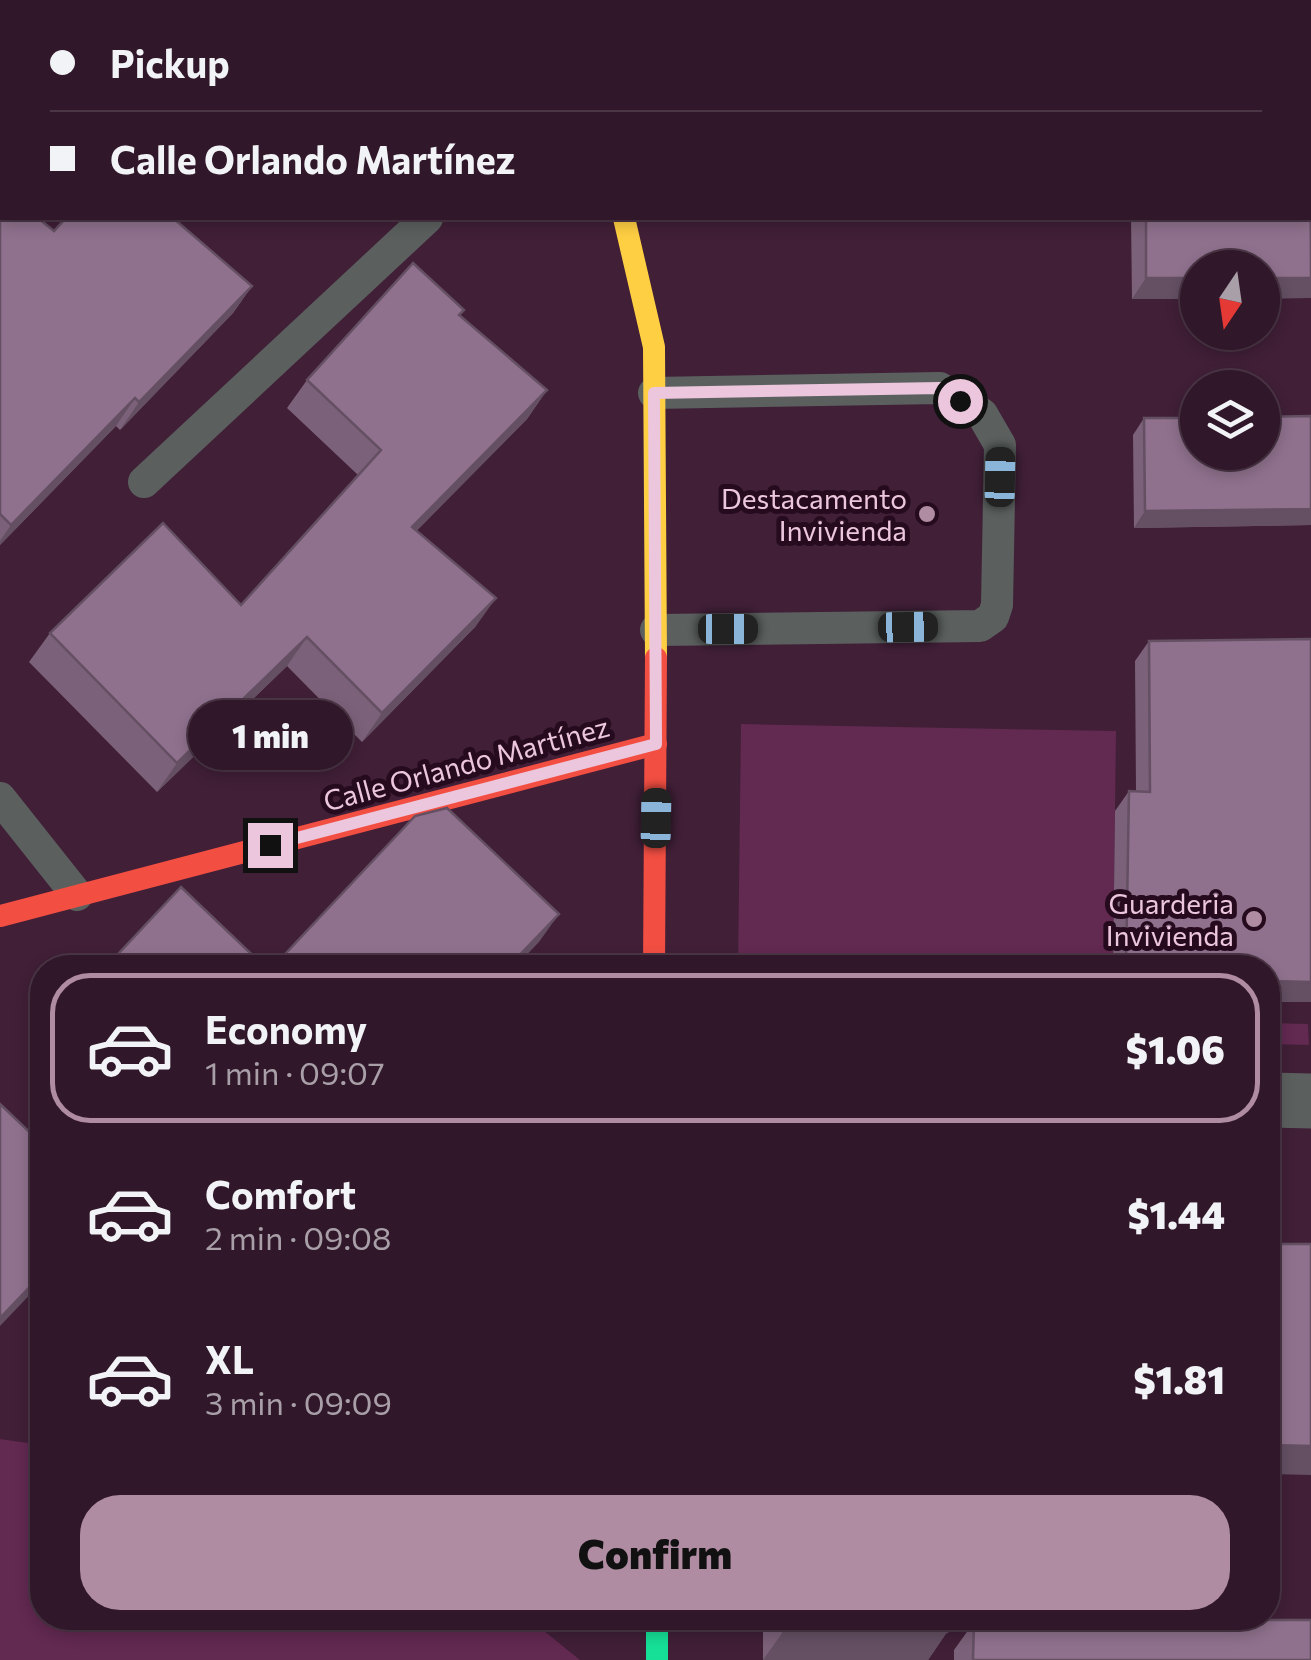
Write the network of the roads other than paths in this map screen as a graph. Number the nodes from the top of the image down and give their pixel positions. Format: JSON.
{"nodes":[{"id":1,"x":425,"y":220,"type":"edge"},
{"id":2,"x":624,"y":220,"type":"edge"},
{"id":3,"x":654,"y":393,"type":"junction"},
{"id":4,"x":144,"y":482,"type":"dead end"},
{"id":5,"x":656,"y":630,"type":"junction"},
{"id":6,"x":656,"y":744,"type":"junction"},
{"id":7,"x":0,"y":798,"type":"edge"},
{"id":8,"x":77,"y":896,"type":"junction"},
{"id":9,"x":0,"y":916,"type":"edge"},
{"id":10,"x":654,"y":955,"type":"edge"},
{"id":11,"x":1280,"y":1100,"type":"edge"},
{"id":12,"x":1311,"y":1100,"type":"edge"},
{"id":13,"x":656,"y":1630,"type":"edge"},
{"id":14,"x":657,"y":1660,"type":"edge"}],
"edges":[{"from":1,"to":4,"type":"lane"},
{"from":2,"to":3,"type":"street"},
{"from":3,"to":5,"type":"street"},
{"from":3,"to":5,"type":"lane"},
{"from":5,"to":6,"type":"street"},
{"from":6,"to":8,"type":"street","name":"Calle Orlando Martínez"},
{"from":6,"to":10,"type":"street"},
{"from":7,"to":8,"type":"lane"},
{"from":8,"to":9,"type":"street","name":"Calle Orlando Martínez"},
{"from":11,"to":12,"type":"street"},
{"from":13,"to":14,"type":"street"}]}
